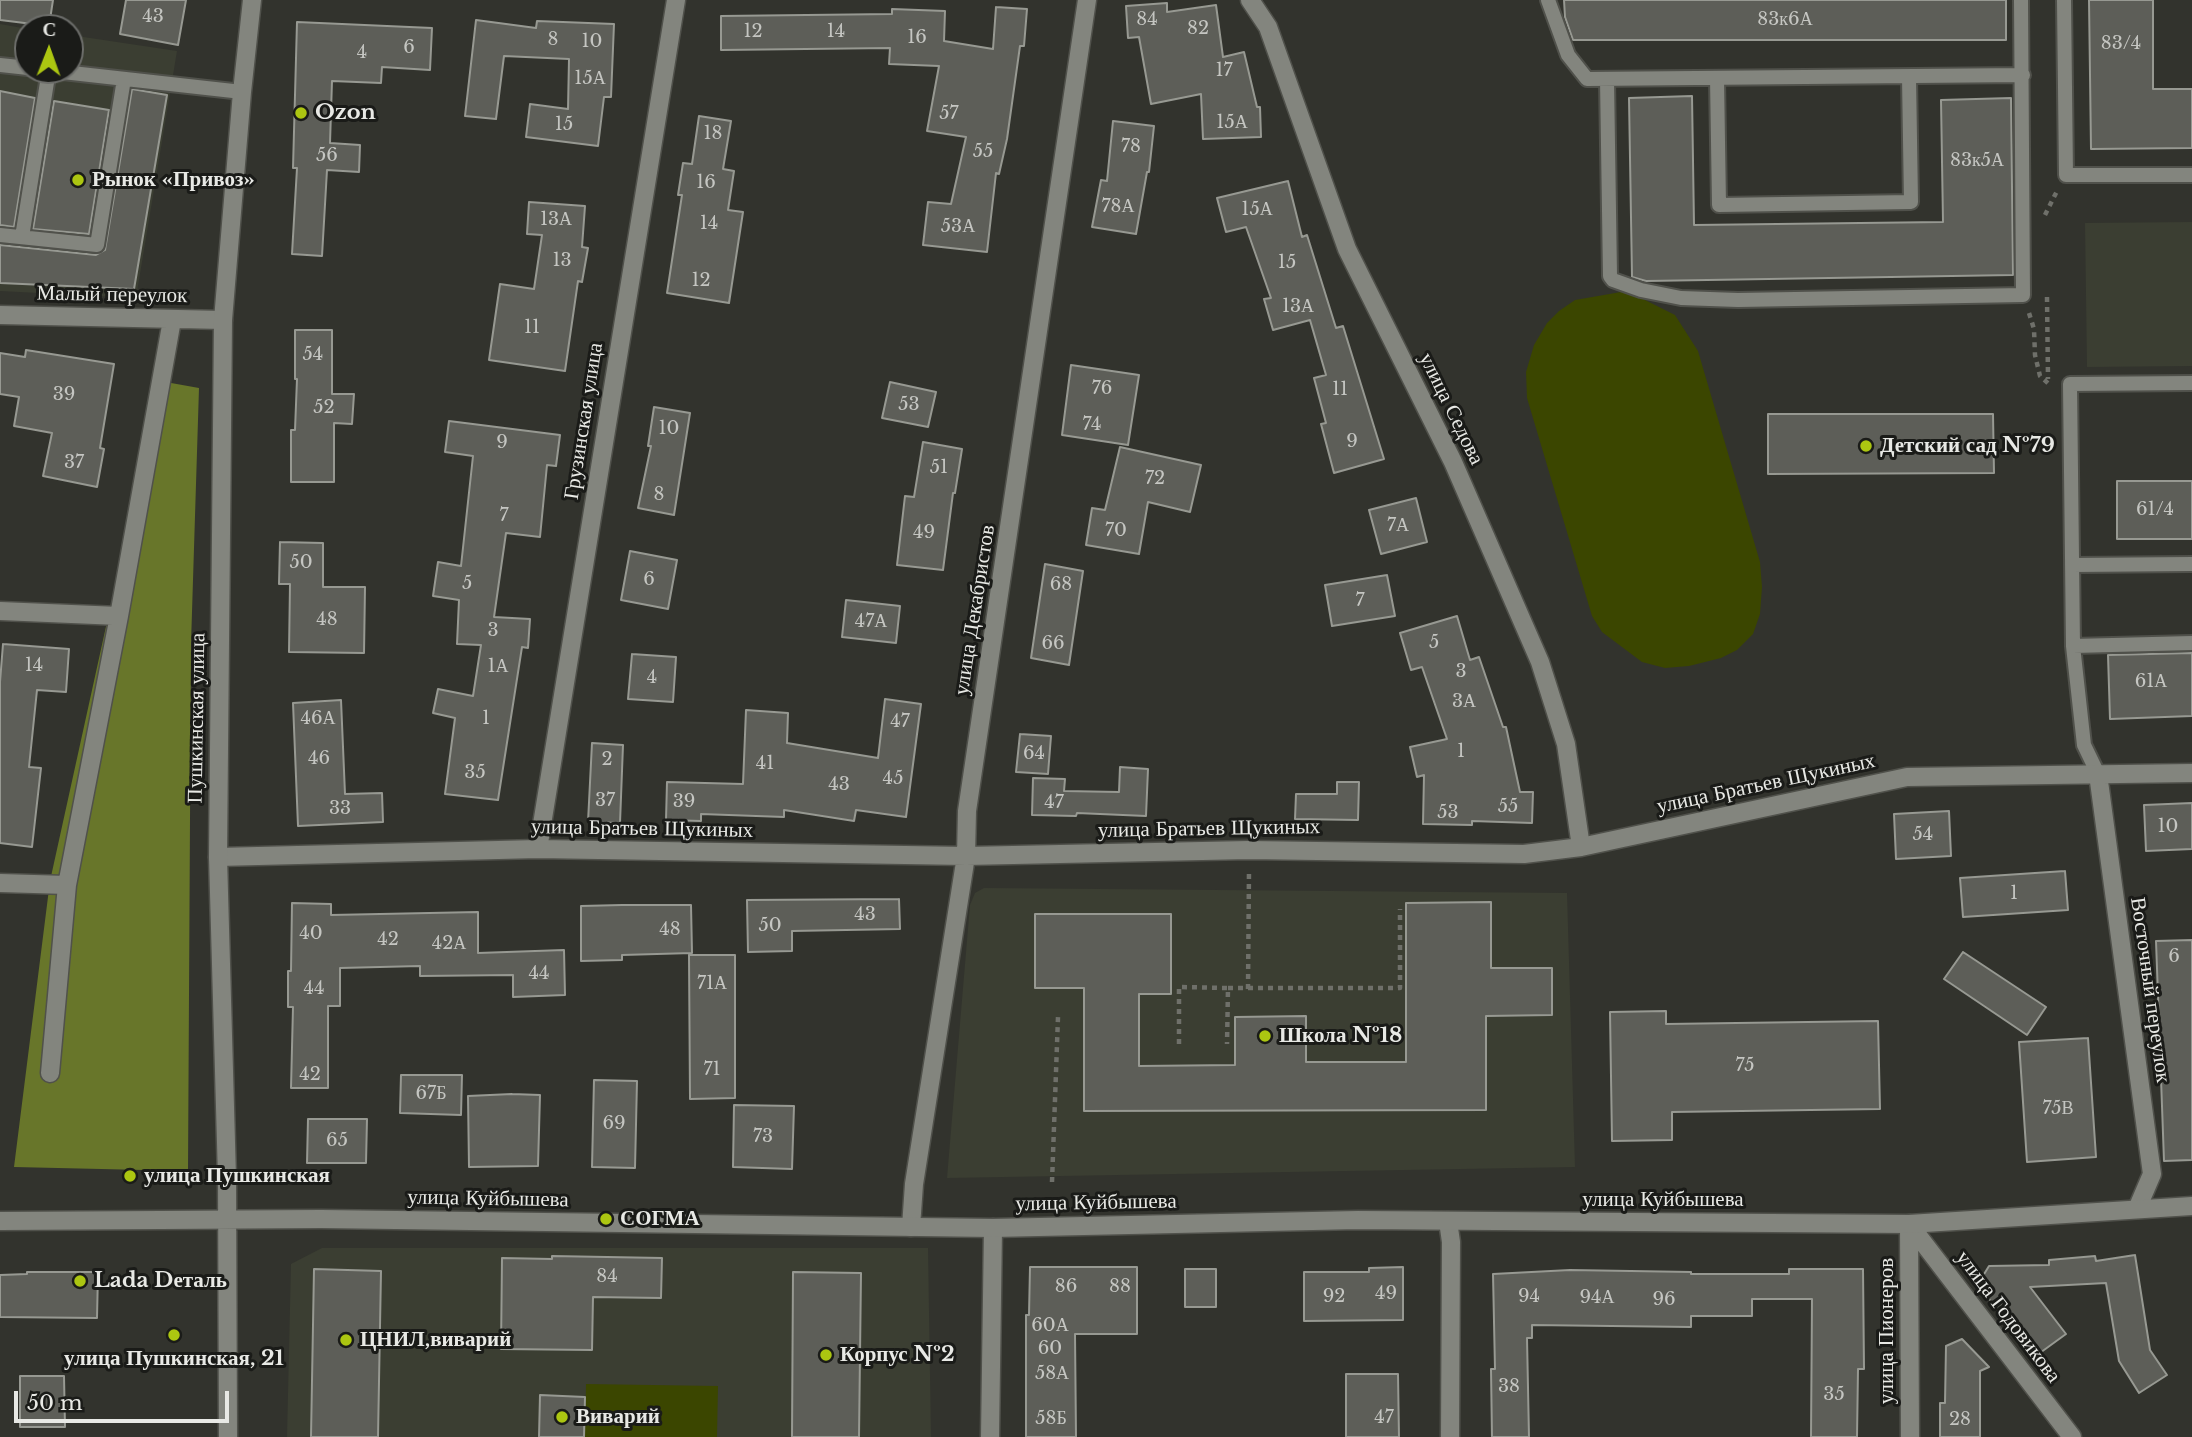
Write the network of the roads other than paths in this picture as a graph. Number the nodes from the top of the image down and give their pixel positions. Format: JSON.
{"nodes":[{"id":1,"x":252,"y":0,"type":"edge"},
{"id":2,"x":676,"y":0,"type":"edge"},
{"id":3,"x":1087,"y":0,"type":"edge"},
{"id":4,"x":1250,"y":0,"type":"edge"},
{"id":5,"x":1548,"y":0,"type":"edge"},
{"id":6,"x":2021,"y":0,"type":"edge"},
{"id":7,"x":2064,"y":0,"type":"edge"},
{"id":8,"x":84,"y":74,"type":"edge"},
{"id":9,"x":2023,"y":75,"type":"junction"},
{"id":10,"x":1909,"y":77,"type":"junction"},
{"id":11,"x":1717,"y":78,"type":"junction"},
{"id":12,"x":124,"y":79,"type":"junction"},
{"id":13,"x":1607,"y":79,"type":"junction"},
{"id":14,"x":45,"y":84,"type":"edge"},
{"id":15,"x":242,"y":92,"type":"junction"},
{"id":16,"x":2192,"y":175,"type":"edge"},
{"id":17,"x":0,"y":235,"type":"edge"},
{"id":18,"x":22,"y":237,"type":"junction"},
{"id":19,"x":0,"y":315,"type":"edge"},
{"id":20,"x":172,"y":320,"type":"junction"},
{"id":21,"x":223,"y":320,"type":"junction"},
{"id":22,"x":2192,"y":383,"type":"edge"},
{"id":23,"x":2192,"y":564,"type":"edge"},
{"id":24,"x":2072,"y":565,"type":"junction"},
{"id":25,"x":0,"y":611,"type":"edge"},
{"id":26,"x":119,"y":616,"type":"junction"},
{"id":27,"x":2192,"y":643,"type":"edge"},
{"id":28,"x":2073,"y":646,"type":"junction"},
{"id":29,"x":2192,"y":773,"type":"edge"},
{"id":30,"x":2098,"y":774,"type":"junction"},
{"id":31,"x":1581,"y":848,"type":"junction"},
{"id":32,"x":538,"y":849,"type":"junction"},
{"id":33,"x":965,"y":856,"type":"junction"},
{"id":34,"x":218,"y":857,"type":"junction"},
{"id":35,"x":0,"y":883,"type":"edge"},
{"id":36,"x":68,"y":885,"type":"junction"},
{"id":37,"x":51,"y":1073,"type":"dead end"},
{"id":38,"x":2192,"y":1206,"type":"edge"},
{"id":39,"x":2137,"y":1209,"type":"junction"},
{"id":40,"x":227,"y":1220,"type":"junction"},
{"id":41,"x":0,"y":1221,"type":"edge"},
{"id":42,"x":1448,"y":1221,"type":"junction"},
{"id":43,"x":1909,"y":1224,"type":"junction"},
{"id":44,"x":911,"y":1227,"type":"junction"},
{"id":45,"x":993,"y":1228,"type":"junction"},
{"id":46,"x":228,"y":1437,"type":"edge"},
{"id":47,"x":990,"y":1437,"type":"edge"},
{"id":48,"x":1450,"y":1437,"type":"edge"},
{"id":49,"x":1910,"y":1437,"type":"edge"},
{"id":50,"x":2072,"y":1437,"type":"edge"}],
"edges":[{"from":1,"to":15,"type":"street","name":"Пушкинская улица"},
{"from":2,"to":32,"type":"street","name":"Грузинская улица"},
{"from":3,"to":33,"type":"street","name":"улица Декабристов"},
{"from":4,"to":31,"type":"street","name":"улица Седова"},
{"from":5,"to":13,"type":"lane"},
{"from":6,"to":9,"type":"lane"},
{"from":7,"to":16,"type":"lane"},
{"from":8,"to":12,"type":"lane"},
{"from":9,"to":10,"type":"lane"},
{"from":9,"to":13,"type":"lane"},
{"from":10,"to":11,"type":"lane"},
{"from":10,"to":11,"type":"lane"},
{"from":11,"to":13,"type":"lane"},
{"from":12,"to":15,"type":"lane"},
{"from":12,"to":18,"type":"lane"},
{"from":14,"to":18,"type":"lane"},
{"from":15,"to":21,"type":"street","name":"Пушкинская улица"},
{"from":17,"to":18,"type":"lane"},
{"from":19,"to":20,"type":"street","name":"Малый переулок"},
{"from":20,"to":21,"type":"street","name":"Малый переулок"},
{"from":20,"to":26,"type":"street"},
{"from":21,"to":34,"type":"street","name":"Пушкинская улица"},
{"from":22,"to":24,"type":"lane"},
{"from":23,"to":24,"type":"lane"},
{"from":24,"to":28,"type":"lane"},
{"from":25,"to":26,"type":"street"},
{"from":26,"to":36,"type":"street"},
{"from":27,"to":28,"type":"lane"},
{"from":28,"to":30,"type":"lane"},
{"from":29,"to":30,"type":"street","name":"улица Братьев Щукиных"},
{"from":30,"to":31,"type":"street","name":"улица Братьев Щукиных"},
{"from":30,"to":39,"type":"street","name":"Восточный переулок"},
{"from":31,"to":33,"type":"street","name":"улица Братьев Щукиных"},
{"from":32,"to":33,"type":"street","name":"улица Братьев Щукиных"},
{"from":32,"to":34,"type":"street","name":"улица Братьев Щукиных"},
{"from":33,"to":44,"type":"street","name":"улица Декабристов"},
{"from":34,"to":40,"type":"street","name":"Пушкинская улица"},
{"from":35,"to":36,"type":"street"},
{"from":36,"to":37,"type":"street"},
{"from":38,"to":39,"type":"street","name":"улица Куйбышева"},
{"from":39,"to":43,"type":"street","name":"улица Куйбышева"},
{"from":40,"to":41,"type":"street","name":"улица Куйбышева"},
{"from":40,"to":44,"type":"street","name":"улица Куйбышева"},
{"from":40,"to":46,"type":"street","name":"Пушкинская улица"},
{"from":42,"to":43,"type":"street","name":"улица Куйбышева"},
{"from":42,"to":45,"type":"street","name":"улица Куйбышева"},
{"from":42,"to":48,"type":"street"},
{"from":43,"to":49,"type":"street","name":"улица Пионеров"},
{"from":43,"to":50,"type":"street","name":"улица Годовикова"},
{"from":44,"to":45,"type":"street","name":"улица Куйбышева"},
{"from":45,"to":47,"type":"street"}]}
